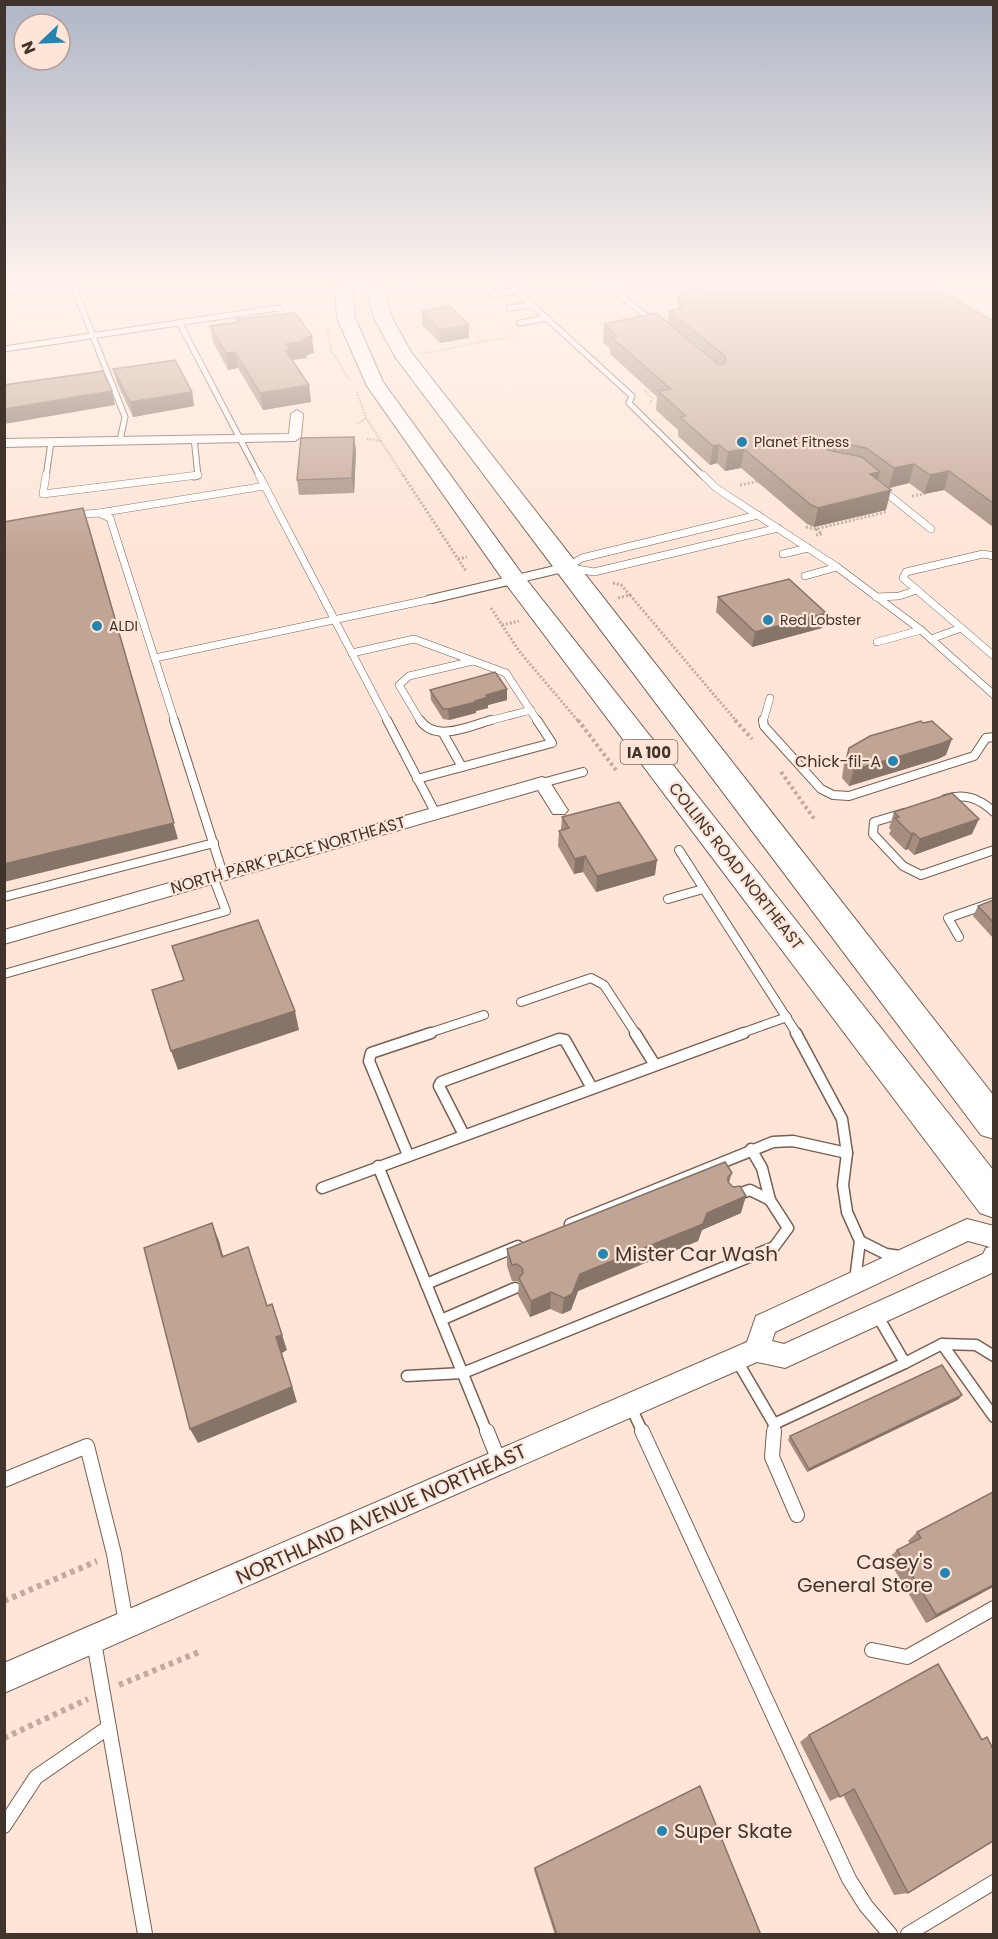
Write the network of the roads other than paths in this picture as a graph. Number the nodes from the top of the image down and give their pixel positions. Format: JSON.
{"nodes":[{"id":1,"x":108,"y":373,"type":"edge"},
{"id":2,"x":207,"y":373,"type":"edge"},
{"id":3,"x":370,"y":373,"type":"edge"},
{"id":4,"x":418,"y":373,"type":"edge"},
{"id":5,"x":607,"y":373,"type":"edge"},
{"id":6,"x":297,"y":414,"type":"dead end"},
{"id":7,"x":240,"y":437,"type":"junction"},
{"id":8,"x":194,"y":438,"type":"junction"},
{"id":9,"x":120,"y":440,"type":"junction"},
{"id":10,"x":51,"y":442,"type":"junction"},
{"id":11,"x":4,"y":443,"type":"edge"},
{"id":12,"x":875,"y":484,"type":"edge"},
{"id":13,"x":265,"y":486,"type":"junction"},
{"id":14,"x":99,"y":513,"type":"junction"},
{"id":15,"x":758,"y":515,"type":"junction"},
{"id":16,"x":70,"y":516,"type":"edge"},
{"id":17,"x":778,"y":528,"type":"junction"},
{"id":18,"x":931,"y":529,"type":"dead end"},
{"id":19,"x":808,"y":548,"type":"junction"},
{"id":20,"x":783,"y":554,"type":"dead end"},
{"id":21,"x":993,"y":556,"type":"edge"},
{"id":22,"x":567,"y":567,"type":"junction"},
{"id":23,"x":837,"y":567,"type":"junction"},
{"id":24,"x":805,"y":576,"type":"dead end"},
{"id":25,"x":514,"y":579,"type":"junction"},
{"id":26,"x":917,"y":590,"type":"junction"},
{"id":27,"x":876,"y":597,"type":"junction"},
{"id":28,"x":432,"y":598,"type":"joint"},
{"id":29,"x":334,"y":618,"type":"junction"},
{"id":30,"x":961,"y":628,"type":"junction"},
{"id":31,"x":921,"y":630,"type":"junction"},
{"id":32,"x":931,"y":639,"type":"junction"},
{"id":33,"x":877,"y":642,"type":"dead end"},
{"id":34,"x":352,"y":653,"type":"junction"},
{"id":35,"x":993,"y":656,"type":"edge"},
{"id":36,"x":155,"y":658,"type":"junction"},
{"id":37,"x":473,"y":661,"type":"junction"},
{"id":38,"x":993,"y":694,"type":"edge"},
{"id":39,"x":770,"y":698,"type":"dead end"},
{"id":40,"x":531,"y":710,"type":"junction"},
{"id":41,"x":443,"y":733,"type":"junction"},
{"id":42,"x":990,"y":738,"type":"edge"},
{"id":43,"x":462,"y":767,"type":"junction"},
{"id":44,"x":583,"y":772,"type":"dead end"},
{"id":45,"x":417,"y":779,"type":"junction"},
{"id":46,"x":542,"y":783,"type":"junction"},
{"id":47,"x":993,"y":797,"type":"edge"},
{"id":48,"x":983,"y":801,"type":"junction"},
{"id":49,"x":936,"y":802,"type":"edge"},
{"id":50,"x":915,"y":809,"type":"edge"},
{"id":51,"x":559,"y":810,"type":"dead end"},
{"id":52,"x":435,"y":812,"type":"junction"},
{"id":53,"x":993,"y":812,"type":"edge"},
{"id":54,"x":214,"y":843,"type":"junction"},
{"id":55,"x":678,"y":850,"type":"dead end"},
{"id":56,"x":993,"y":850,"type":"edge"},
{"id":57,"x":218,"y":875,"type":"junction"},
{"id":58,"x":703,"y":888,"type":"junction"},
{"id":59,"x":4,"y":897,"type":"edge"},
{"id":60,"x":668,"y":899,"type":"dead end"},
{"id":61,"x":993,"y":902,"type":"edge"},
{"id":62,"x":4,"y":937,"type":"edge"},
{"id":63,"x":959,"y":937,"type":"dead end"},
{"id":64,"x":4,"y":974,"type":"edge"},
{"id":65,"x":521,"y":1002,"type":"dead end"},
{"id":66,"x":484,"y":1015,"type":"dead end"},
{"id":67,"x":787,"y":1017,"type":"junction"},
{"id":68,"x":655,"y":1065,"type":"junction"},
{"id":69,"x":592,"y":1088,"type":"junction"},
{"id":70,"x":993,"y":1124,"type":"edge"},
{"id":71,"x":464,"y":1134,"type":"junction"},
{"id":72,"x":751,"y":1149,"type":"junction"},
{"id":73,"x":847,"y":1153,"type":"junction"},
{"id":74,"x":408,"y":1155,"type":"junction"},
{"id":75,"x":378,"y":1166,"type":"junction"},
{"id":76,"x":322,"y":1188,"type":"dead end"},
{"id":77,"x":730,"y":1197,"type":"edge"},
{"id":78,"x":770,"y":1200,"type":"junction"},
{"id":79,"x":993,"y":1201,"type":"edge"},
{"id":80,"x":556,"y":1230,"type":"edge"},
{"id":81,"x":993,"y":1237,"type":"edge"},
{"id":82,"x":860,"y":1241,"type":"junction"},
{"id":83,"x":524,"y":1244,"type":"edge"},
{"id":84,"x":993,"y":1256,"type":"edge"},
{"id":85,"x":910,"y":1257,"type":"junction"},
{"id":86,"x":855,"y":1283,"type":"junction"},
{"id":87,"x":426,"y":1284,"type":"junction"},
{"id":88,"x":515,"y":1288,"type":"edge"},
{"id":89,"x":877,"y":1315,"type":"junction"},
{"id":90,"x":441,"y":1320,"type":"junction"},
{"id":91,"x":942,"y":1344,"type":"junction"},
{"id":92,"x":747,"y":1354,"type":"junction"},
{"id":93,"x":993,"y":1356,"type":"edge"},
{"id":94,"x":905,"y":1362,"type":"junction"},
{"id":95,"x":463,"y":1373,"type":"junction"},
{"id":96,"x":406,"y":1376,"type":"dead end"},
{"id":97,"x":630,"y":1405,"type":"junction"},
{"id":98,"x":993,"y":1417,"type":"edge"},
{"id":99,"x":774,"y":1424,"type":"junction"},
{"id":100,"x":500,"y":1462,"type":"junction"},
{"id":101,"x":4,"y":1480,"type":"edge"},
{"id":102,"x":797,"y":1515,"type":"dead end"},
{"id":103,"x":993,"y":1608,"type":"edge"},
{"id":104,"x":127,"y":1625,"type":"junction"},
{"id":105,"x":94,"y":1639,"type":"junction"},
{"id":106,"x":872,"y":1650,"type":"dead end"},
{"id":107,"x":4,"y":1678,"type":"edge"},
{"id":108,"x":109,"y":1727,"type":"junction"},
{"id":109,"x":4,"y":1826,"type":"edge"},
{"id":110,"x":993,"y":1882,"type":"edge"},
{"id":111,"x":145,"y":1935,"type":"edge"},
{"id":112,"x":890,"y":1935,"type":"edge"},
{"id":113,"x":908,"y":1935,"type":"edge"}],
"edges":[{"from":1,"to":9,"type":"lane"},
{"from":2,"to":7,"type":"lane"},
{"from":3,"to":25,"type":"highway","name":"COLLINS ROAD NORTHEAST","number":"IA 100"},
{"from":4,"to":22,"type":"highway","number":"IA 100"},
{"from":5,"to":15,"type":"lane"},
{"from":6,"to":7,"type":"street"},
{"from":7,"to":8,"type":"street"},
{"from":7,"to":13,"type":"lane"},
{"from":8,"to":9,"type":"street"},
{"from":8,"to":10,"type":"lane"},
{"from":9,"to":10,"type":"street"},
{"from":10,"to":11,"type":"street"},
{"from":12,"to":18,"type":"lane"},
{"from":13,"to":14,"type":"lane"},
{"from":13,"to":29,"type":"lane"},
{"from":14,"to":16,"type":"lane"},
{"from":14,"to":36,"type":"lane"},
{"from":15,"to":17,"type":"lane"},
{"from":15,"to":22,"type":"lane"},
{"from":17,"to":19,"type":"lane"},
{"from":17,"to":22,"type":"lane"},
{"from":19,"to":20,"type":"lane"},
{"from":19,"to":23,"type":"lane"},
{"from":21,"to":26,"type":"lane"},
{"from":22,"to":25,"type":"street"},
{"from":22,"to":70,"type":"highway","number":"IA 100"},
{"from":23,"to":24,"type":"lane"},
{"from":23,"to":27,"type":"lane"},
{"from":25,"to":28,"type":"street"},
{"from":25,"to":79,"type":"highway","name":"COLLINS ROAD NORTHEAST","number":"IA 100"},
{"from":26,"to":27,"type":"lane"},
{"from":26,"to":30,"type":"lane"},
{"from":27,"to":31,"type":"lane"},
{"from":28,"to":29,"type":"lane"},
{"from":29,"to":34,"type":"lane"},
{"from":29,"to":36,"type":"lane"},
{"from":30,"to":32,"type":"lane"},
{"from":30,"to":35,"type":"lane"},
{"from":31,"to":32,"type":"lane"},
{"from":31,"to":33,"type":"lane"},
{"from":32,"to":38,"type":"lane"},
{"from":34,"to":37,"type":"lane"},
{"from":34,"to":45,"type":"lane"},
{"from":36,"to":54,"type":"lane"},
{"from":37,"to":40,"type":"lane"},
{"from":37,"to":41,"type":"lane"},
{"from":39,"to":42,"type":"lane"},
{"from":40,"to":41,"type":"lane"},
{"from":40,"to":43,"type":"lane"},
{"from":41,"to":43,"type":"lane"},
{"from":43,"to":45,"type":"lane"},
{"from":44,"to":46,"type":"lane"},
{"from":45,"to":52,"type":"lane"},
{"from":46,"to":51,"type":"street"},
{"from":46,"to":52,"type":"street","name":"NORTH PARK PLACE NORTHEAST"},
{"from":47,"to":48,"type":"lane"},
{"from":48,"to":49,"type":"lane"},
{"from":48,"to":53,"type":"lane"},
{"from":50,"to":56,"type":"lane"},
{"from":52,"to":57,"type":"street","name":"NORTH PARK PLACE NORTHEAST"},
{"from":54,"to":57,"type":"lane"},
{"from":54,"to":59,"type":"lane"},
{"from":55,"to":58,"type":"lane"},
{"from":57,"to":62,"type":"street","name":"NORTH PARK PLACE NORTHEAST"},
{"from":57,"to":64,"type":"lane"},
{"from":58,"to":60,"type":"lane"},
{"from":58,"to":67,"type":"lane"},
{"from":61,"to":63,"type":"lane"},
{"from":65,"to":68,"type":"lane"},
{"from":66,"to":74,"type":"lane"},
{"from":67,"to":68,"type":"lane"},
{"from":67,"to":73,"type":"lane"},
{"from":68,"to":69,"type":"lane"},
{"from":69,"to":71,"type":"lane"},
{"from":69,"to":71,"type":"lane"},
{"from":71,"to":74,"type":"lane"},
{"from":72,"to":73,"type":"lane"},
{"from":72,"to":78,"type":"lane"},
{"from":72,"to":80,"type":"lane"},
{"from":73,"to":82,"type":"lane"},
{"from":74,"to":75,"type":"lane"},
{"from":75,"to":76,"type":"lane"},
{"from":75,"to":87,"type":"lane"},
{"from":77,"to":78,"type":"lane"},
{"from":78,"to":95,"type":"lane"},
{"from":81,"to":85,"type":"street"},
{"from":82,"to":85,"type":"lane"},
{"from":82,"to":86,"type":"lane"},
{"from":83,"to":87,"type":"lane"},
{"from":84,"to":89,"type":"street"},
{"from":85,"to":86,"type":"street"},
{"from":86,"to":92,"type":"street"},
{"from":87,"to":90,"type":"lane"},
{"from":88,"to":90,"type":"lane"},
{"from":89,"to":92,"type":"street"},
{"from":89,"to":94,"type":"lane"},
{"from":90,"to":95,"type":"lane"},
{"from":91,"to":93,"type":"lane"},
{"from":91,"to":94,"type":"lane"},
{"from":91,"to":98,"type":"lane"},
{"from":92,"to":97,"type":"street","name":"NORTHLAND AVENUE NORTHEAST"},
{"from":92,"to":99,"type":"lane"},
{"from":94,"to":99,"type":"lane"},
{"from":95,"to":96,"type":"lane"},
{"from":95,"to":100,"type":"lane"},
{"from":97,"to":100,"type":"street","name":"NORTHLAND AVENUE NORTHEAST"},
{"from":97,"to":112,"type":"lane"},
{"from":99,"to":102,"type":"lane"},
{"from":100,"to":104,"type":"street","name":"NORTHLAND AVENUE NORTHEAST"},
{"from":101,"to":104,"type":"lane"},
{"from":103,"to":106,"type":"lane"},
{"from":104,"to":105,"type":"street","name":"NORTHLAND AVENUE NORTHEAST"},
{"from":105,"to":107,"type":"street","name":"NORTHLAND AVENUE NORTHEAST"},
{"from":105,"to":108,"type":"lane"},
{"from":108,"to":109,"type":"lane"},
{"from":108,"to":111,"type":"lane"},
{"from":110,"to":113,"type":"lane"}]}
